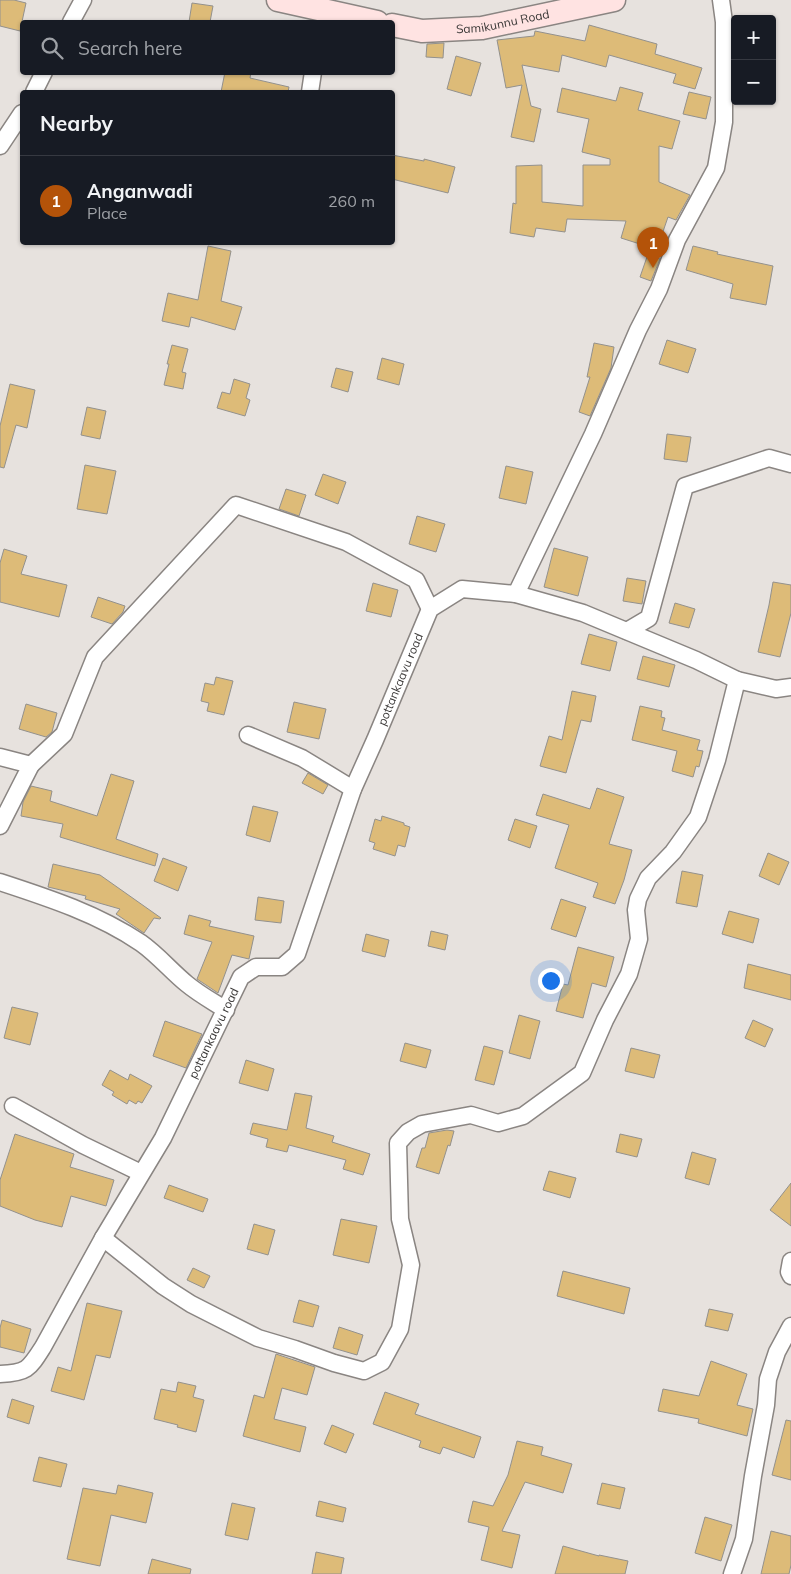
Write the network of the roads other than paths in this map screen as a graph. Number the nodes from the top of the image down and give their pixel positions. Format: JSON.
{"nodes":[{"id":1,"x":83,"y":0,"type":"edge"},
{"id":2,"x":278,"y":0,"type":"edge"},
{"id":3,"x":614,"y":0,"type":"edge"},
{"id":4,"x":721,"y":0,"type":"edge"},
{"id":5,"x":323,"y":17,"type":"edge"},
{"id":6,"x":72,"y":20,"type":"edge"},
{"id":7,"x":355,"y":20,"type":"edge"},
{"id":8,"x":395,"y":26,"type":"edge"},
{"id":9,"x":42,"y":75,"type":"edge"},
{"id":10,"x":313,"y":75,"type":"edge"},
{"id":11,"x":35,"y":90,"type":"edge"},
{"id":12,"x":310,"y":90,"type":"edge"},
{"id":13,"x":20,"y":116,"type":"edge"},
{"id":14,"x":0,"y":146,"type":"edge"},
{"id":15,"x":791,"y":464,"type":"edge"},
{"id":16,"x":516,"y":594,"type":"junction"},
{"id":17,"x":430,"y":609,"type":"junction"},
{"id":18,"x":627,"y":631,"type":"junction"},
{"id":19,"x":737,"y":680,"type":"junction"},
{"id":20,"x":791,"y":687,"type":"edge"},
{"id":21,"x":248,"y":735,"type":"dead end"},
{"id":22,"x":0,"y":757,"type":"edge"},
{"id":23,"x":31,"y":765,"type":"junction"},
{"id":24,"x":353,"y":789,"type":"junction"},
{"id":25,"x":0,"y":826,"type":"edge"},
{"id":26,"x":0,"y":882,"type":"edge"},
{"id":27,"x":226,"y":1010,"type":"junction"},
{"id":28,"x":13,"y":1106,"type":"dead end"},
{"id":29,"x":141,"y":1173,"type":"junction"},
{"id":30,"x":103,"y":1238,"type":"junction"},
{"id":31,"x":791,"y":1261,"type":"edge"},
{"id":32,"x":791,"y":1276,"type":"edge"},
{"id":33,"x":791,"y":1326,"type":"edge"},
{"id":34,"x":0,"y":1374,"type":"edge"},
{"id":35,"x":732,"y":1574,"type":"edge"}],
"edges":[{"from":1,"to":6,"type":"street"},
{"from":2,"to":5,"type":"main road"},
{"from":3,"to":8,"type":"main road","name":"Samikunnu Road"},
{"from":4,"to":16,"type":"street"},
{"from":5,"to":7,"type":"main road"},
{"from":9,"to":11,"type":"street"},
{"from":10,"to":12,"type":"street"},
{"from":13,"to":14,"type":"street"},
{"from":15,"to":18,"type":"street"},
{"from":16,"to":17,"type":"street"},
{"from":16,"to":18,"type":"street"},
{"from":17,"to":23,"type":"street"},
{"from":17,"to":24,"type":"street","name":"pottankaavu road"},
{"from":18,"to":19,"type":"street"},
{"from":19,"to":20,"type":"street"},
{"from":19,"to":30,"type":"street"},
{"from":21,"to":24,"type":"street"},
{"from":22,"to":23,"type":"street"},
{"from":23,"to":25,"type":"street"},
{"from":24,"to":27,"type":"street","name":"pottankaavu road"},
{"from":26,"to":27,"type":"street"},
{"from":27,"to":29,"type":"street","name":"pottankaavu road"},
{"from":28,"to":29,"type":"street"},
{"from":29,"to":30,"type":"street","name":"pottankaavu road"},
{"from":30,"to":34,"type":"street","name":"pottankaavu road"},
{"from":31,"to":32,"type":"street"},
{"from":33,"to":35,"type":"street"}]}
